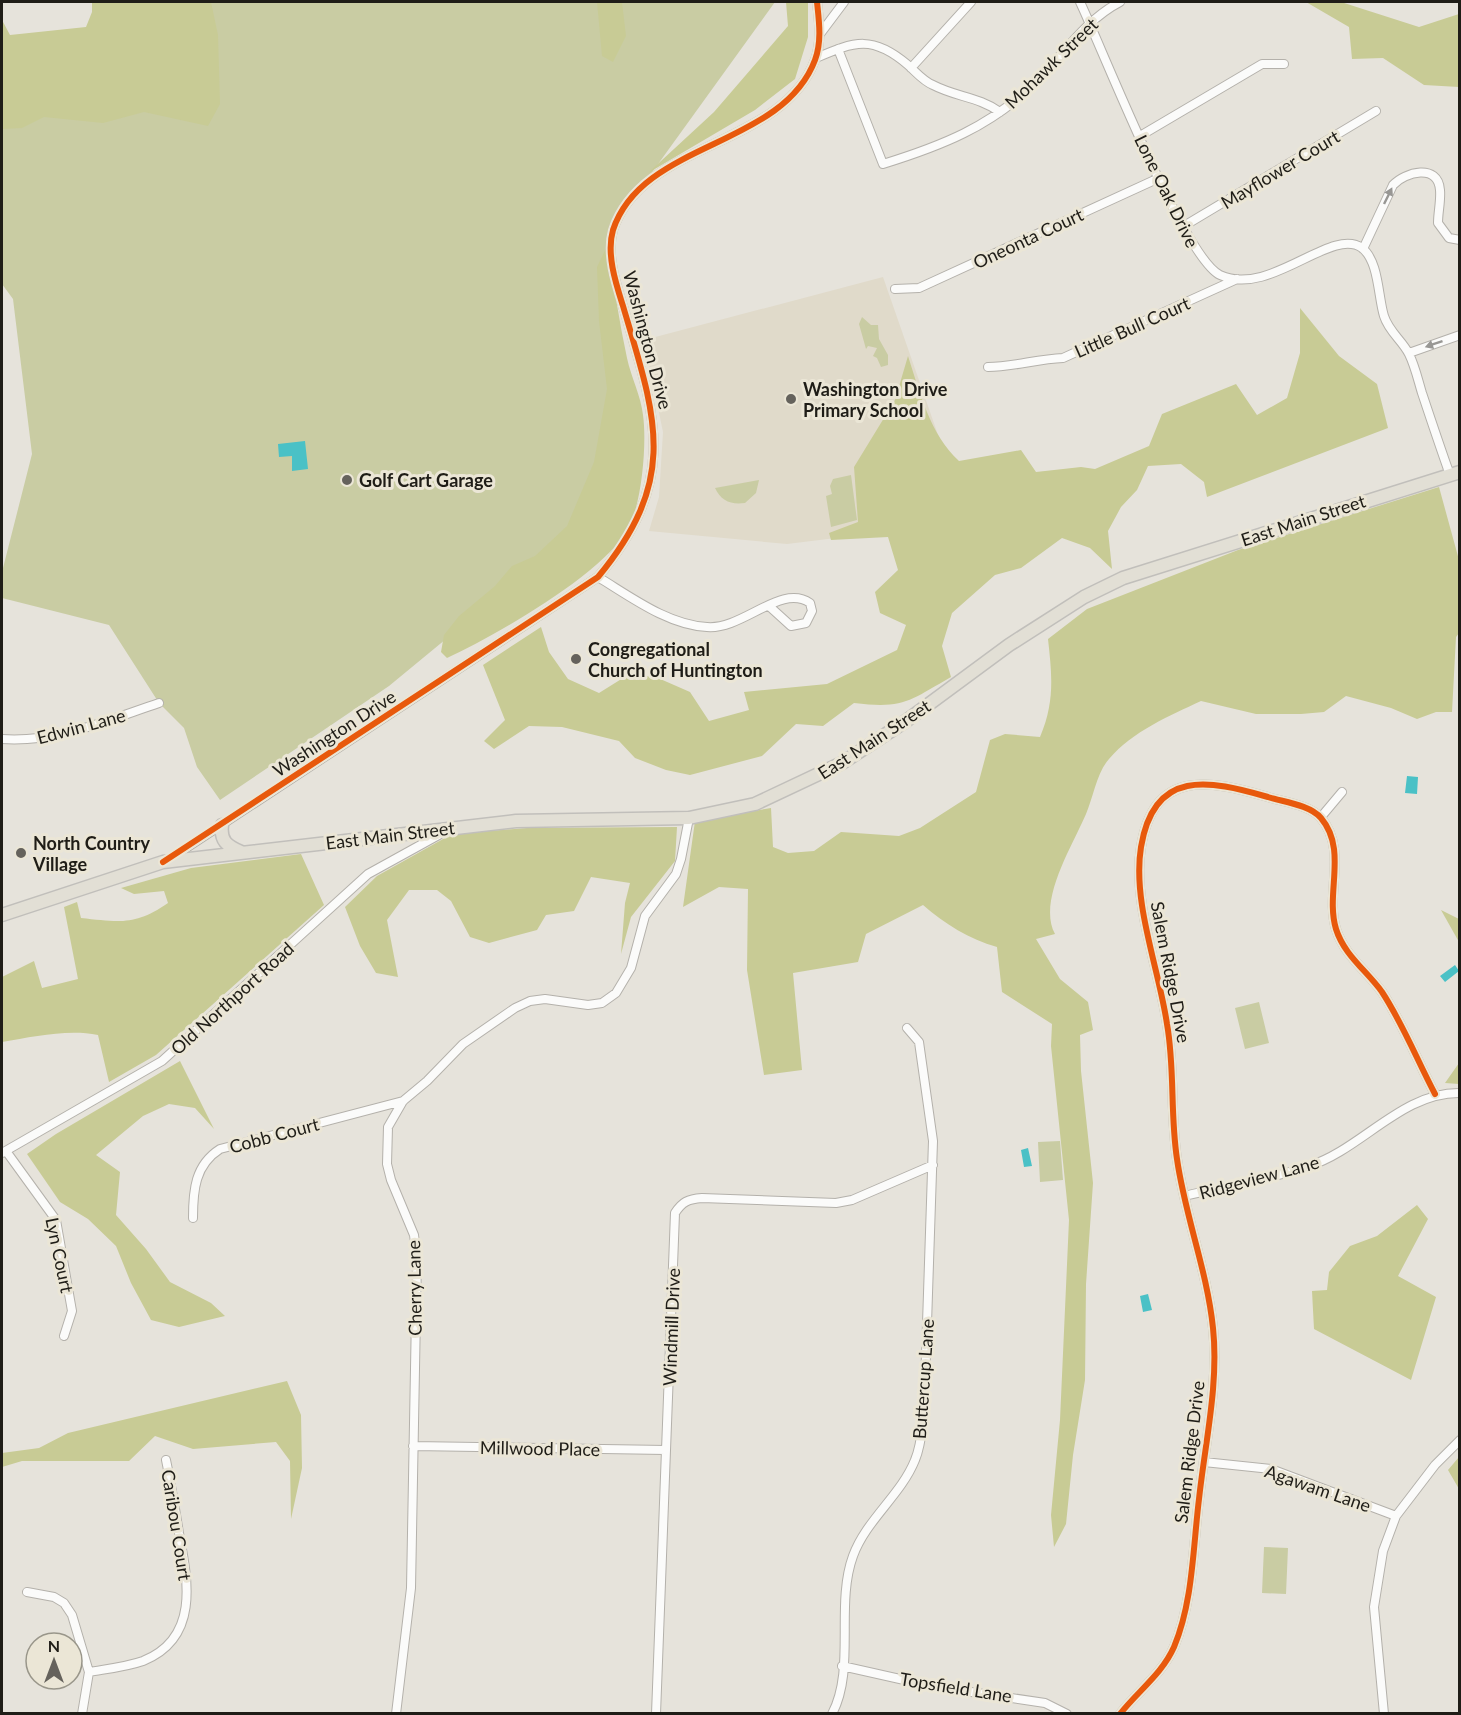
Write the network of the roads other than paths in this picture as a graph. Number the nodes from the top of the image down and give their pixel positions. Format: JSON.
{"nodes":[{"id":1,"x":818,"y":2,"type":"edge"},
{"id":2,"x":844,"y":2,"type":"edge"},
{"id":3,"x":971,"y":2,"type":"edge"},
{"id":4,"x":1080,"y":2,"type":"edge"},
{"id":5,"x":1120,"y":2,"type":"edge"},
{"id":6,"x":1090,"y":23,"type":"junction"},
{"id":7,"x":820,"y":34,"type":"junction"},
{"id":8,"x":838,"y":49,"type":"junction"},
{"id":9,"x":816,"y":58,"type":"junction"},
{"id":10,"x":1284,"y":64,"type":"dead end"},
{"id":11,"x":911,"y":68,"type":"junction"},
{"id":12,"x":1376,"y":111,"type":"dead end"},
{"id":13,"x":1000,"y":112,"type":"junction"},
{"id":14,"x":1140,"y":136,"type":"junction"},
{"id":15,"x":1159,"y":178,"type":"junction"},
{"id":16,"x":1184,"y":226,"type":"junction"},
{"id":17,"x":1460,"y":240,"type":"edge"},
{"id":18,"x":1363,"y":249,"type":"junction"},
{"id":19,"x":1237,"y":279,"type":"junction"},
{"id":20,"x":895,"y":289,"type":"dead end"},
{"id":21,"x":1460,"y":335,"type":"edge"},
{"id":22,"x":1409,"y":353,"type":"junction"},
{"id":23,"x":988,"y":367,"type":"dead end"},
{"id":24,"x":1454,"y":473,"type":"edge"},
{"id":25,"x":598,"y":577,"type":"junction"},
{"id":26,"x":769,"y":606,"type":"junction"},
{"id":27,"x":159,"y":703,"type":"dead end"},
{"id":28,"x":2,"y":739,"type":"edge"},
{"id":29,"x":1342,"y":792,"type":"dead end"},
{"id":30,"x":1321,"y":817,"type":"junction"},
{"id":31,"x":689,"y":818,"type":"junction"},
{"id":32,"x":222,"y":825,"type":"junction"},
{"id":33,"x":452,"y":828,"type":"junction"},
{"id":34,"x":242,"y":853,"type":"junction"},
{"id":35,"x":163,"y":862,"type":"junction"},
{"id":36,"x":2,"y":915,"type":"edge"},
{"id":37,"x":907,"y":1028,"type":"dead end"},
{"id":38,"x":1460,"y":1093,"type":"edge"},
{"id":39,"x":1435,"y":1094,"type":"junction"},
{"id":40,"x":403,"y":1101,"type":"junction"},
{"id":41,"x":4,"y":1152,"type":"edge"},
{"id":42,"x":933,"y":1165,"type":"junction"},
{"id":43,"x":1184,"y":1196,"type":"junction"},
{"id":44,"x":193,"y":1218,"type":"dead end"},
{"id":45,"x":64,"y":1336,"type":"dead end"},
{"id":46,"x":1460,"y":1440,"type":"edge"},
{"id":47,"x":413,"y":1446,"type":"junction"},
{"id":48,"x":666,"y":1450,"type":"junction"},
{"id":49,"x":166,"y":1460,"type":"dead end"},
{"id":50,"x":1204,"y":1462,"type":"junction"},
{"id":51,"x":1396,"y":1516,"type":"junction"},
{"id":52,"x":27,"y":1592,"type":"dead end"},
{"id":53,"x":842,"y":1666,"type":"junction"},
{"id":54,"x":89,"y":1672,"type":"junction"},
{"id":55,"x":82,"y":1713,"type":"edge"},
{"id":56,"x":396,"y":1713,"type":"edge"},
{"id":57,"x":656,"y":1713,"type":"edge"},
{"id":58,"x":832,"y":1713,"type":"edge"},
{"id":59,"x":1067,"y":1713,"type":"edge"},
{"id":60,"x":1120,"y":1713,"type":"edge"},
{"id":61,"x":1384,"y":1713,"type":"edge"}],
"edges":[{"from":1,"to":7,"type":"street","name":"Washington Drive"},
{"from":2,"to":7,"type":"street"},
{"from":3,"to":11,"type":"street"},
{"from":4,"to":6,"type":"street","name":"Lone Oak Drive"},
{"from":5,"to":6,"type":"street","name":"Mohawk Street"},
{"from":6,"to":13,"type":"street","name":"Mohawk Street"},
{"from":6,"to":14,"type":"street","name":"Lone Oak Drive"},
{"from":7,"to":9,"type":"street","name":"Washington Drive"},
{"from":8,"to":9,"type":"street"},
{"from":8,"to":11,"type":"street"},
{"from":8,"to":13,"type":"street","name":"Mohawk Street"},
{"from":9,"to":25,"type":"street","name":"Washington Drive"},
{"from":10,"to":14,"type":"street"},
{"from":11,"to":13,"type":"street"},
{"from":12,"to":16,"type":"street","name":"Mayflower Court"},
{"from":14,"to":15,"type":"street","name":"Lone Oak Drive"},
{"from":15,"to":16,"type":"street","name":"Lone Oak Drive"},
{"from":15,"to":20,"type":"street","name":"Oneonta Court"},
{"from":16,"to":19,"type":"street","name":"Lone Oak Drive"},
{"from":18,"to":17,"type":"street","one_way":true},
{"from":18,"to":19,"type":"street"},
{"from":18,"to":22,"type":"street"},
{"from":19,"to":23,"type":"street","name":"Little Bull Court"},
{"from":21,"to":22,"type":"street","one_way":true},
{"from":22,"to":24,"type":"street"},
{"from":24,"to":31,"type":"main road","name":"East Main Street"},
{"from":25,"to":26,"type":"street"},
{"from":25,"to":32,"type":"street","name":"Washington Drive"},
{"from":26,"to":26,"type":"street"},
{"from":27,"to":28,"type":"street","name":"Edwin Lane"},
{"from":29,"to":30,"type":"street"},
{"from":30,"to":39,"type":"street"},
{"from":30,"to":43,"type":"street","name":"Salem Ridge Drive"},
{"from":31,"to":33,"type":"main road","name":"East Main Street"},
{"from":31,"to":40,"type":"street","name":"Cherry Lane"},
{"from":32,"to":34,"type":"main road"},
{"from":32,"to":35,"type":"street","name":"Washington Drive"},
{"from":33,"to":34,"type":"main road","name":"East Main Street"},
{"from":33,"to":41,"type":"street","name":"Old Northport Road"},
{"from":34,"to":35,"type":"main road","name":"East Main Street"},
{"from":35,"to":36,"type":"main road","name":"East Main Street"},
{"from":37,"to":42,"type":"street","name":"Buttercup Lane"},
{"from":38,"to":39,"type":"street","name":"Ridgeview Lane"},
{"from":39,"to":43,"type":"street","name":"Ridgeview Lane"},
{"from":40,"to":44,"type":"street","name":"Cobb Court"},
{"from":40,"to":47,"type":"street","name":"Cherry Lane"},
{"from":41,"to":45,"type":"street","name":"Lyn Court"},
{"from":42,"to":48,"type":"street","name":"Windmill Drive"},
{"from":42,"to":53,"type":"street","name":"Buttercup Lane"},
{"from":43,"to":50,"type":"street","name":"Salem Ridge Drive"},
{"from":46,"to":51,"type":"street"},
{"from":47,"to":48,"type":"street","name":"Millwood Place"},
{"from":47,"to":56,"type":"street","name":"Cherry Lane"},
{"from":48,"to":57,"type":"street","name":"Windmill Drive"},
{"from":49,"to":54,"type":"street","name":"Caribou Court"},
{"from":50,"to":51,"type":"street","name":"Agawam Lane"},
{"from":50,"to":60,"type":"street","name":"Salem Ridge Drive"},
{"from":51,"to":61,"type":"street"},
{"from":52,"to":54,"type":"street"},
{"from":53,"to":58,"type":"street","name":"Buttercup Lane"},
{"from":53,"to":59,"type":"street","name":"Topsfield Lane"},
{"from":54,"to":55,"type":"street"}]}
